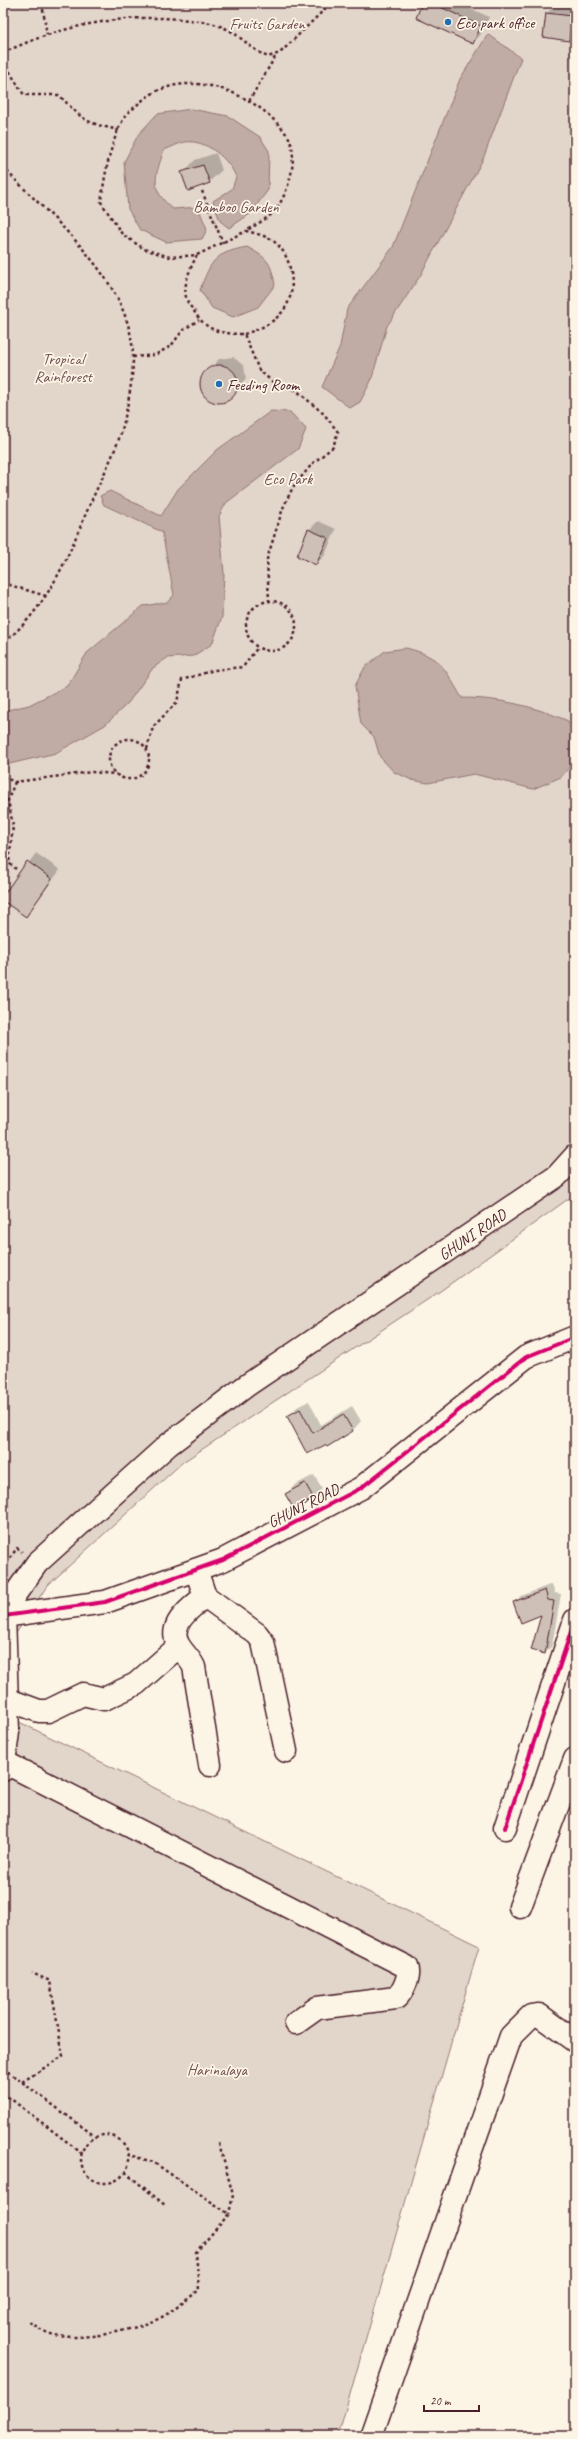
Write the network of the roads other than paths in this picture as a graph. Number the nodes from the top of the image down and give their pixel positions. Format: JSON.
{"nodes":[{"id":1,"x":575,"y":1156,"type":"edge"},
{"id":2,"x":575,"y":1337,"type":"edge"},
{"id":3,"x":196,"y":1570,"type":"junction"},
{"id":4,"x":205,"y":1596,"type":"junction"},
{"id":5,"x":3,"y":1616,"type":"edge"},
{"id":6,"x":575,"y":1620,"type":"edge"},
{"id":7,"x":179,"y":1646,"type":"junction"},
{"id":8,"x":6,"y":1699,"type":"junction"},
{"id":9,"x":286,"y":1751,"type":"dead end"},
{"id":10,"x":575,"y":1759,"type":"edge"},
{"id":11,"x":210,"y":1765,"type":"dead end"},
{"id":12,"x":4,"y":1766,"type":"edge"},
{"id":13,"x":506,"y":1828,"type":"dead end"},
{"id":14,"x":520,"y":1908,"type":"dead end"},
{"id":15,"x":296,"y":2023,"type":"dead end"},
{"id":16,"x":575,"y":2041,"type":"edge"},
{"id":17,"x":371,"y":2436,"type":"edge"}],
"edges":[{"from":1,"to":5,"type":"street","name":"GHUNI ROAD"},
{"from":2,"to":3,"type":"street","name":"GHUNI ROAD"},
{"from":3,"to":4,"type":"street"},
{"from":3,"to":5,"type":"street","name":"GHUNI ROAD"},
{"from":4,"to":7,"type":"street"},
{"from":4,"to":9,"type":"street"},
{"from":5,"to":8,"type":"street","name":"GHUNI ROAD"},
{"from":6,"to":13,"type":"street"},
{"from":7,"to":8,"type":"street"},
{"from":7,"to":11,"type":"street"},
{"from":8,"to":12,"type":"street","name":"GHUNI ROAD"},
{"from":10,"to":14,"type":"street"},
{"from":12,"to":15,"type":"street"},
{"from":16,"to":17,"type":"street"}]}
